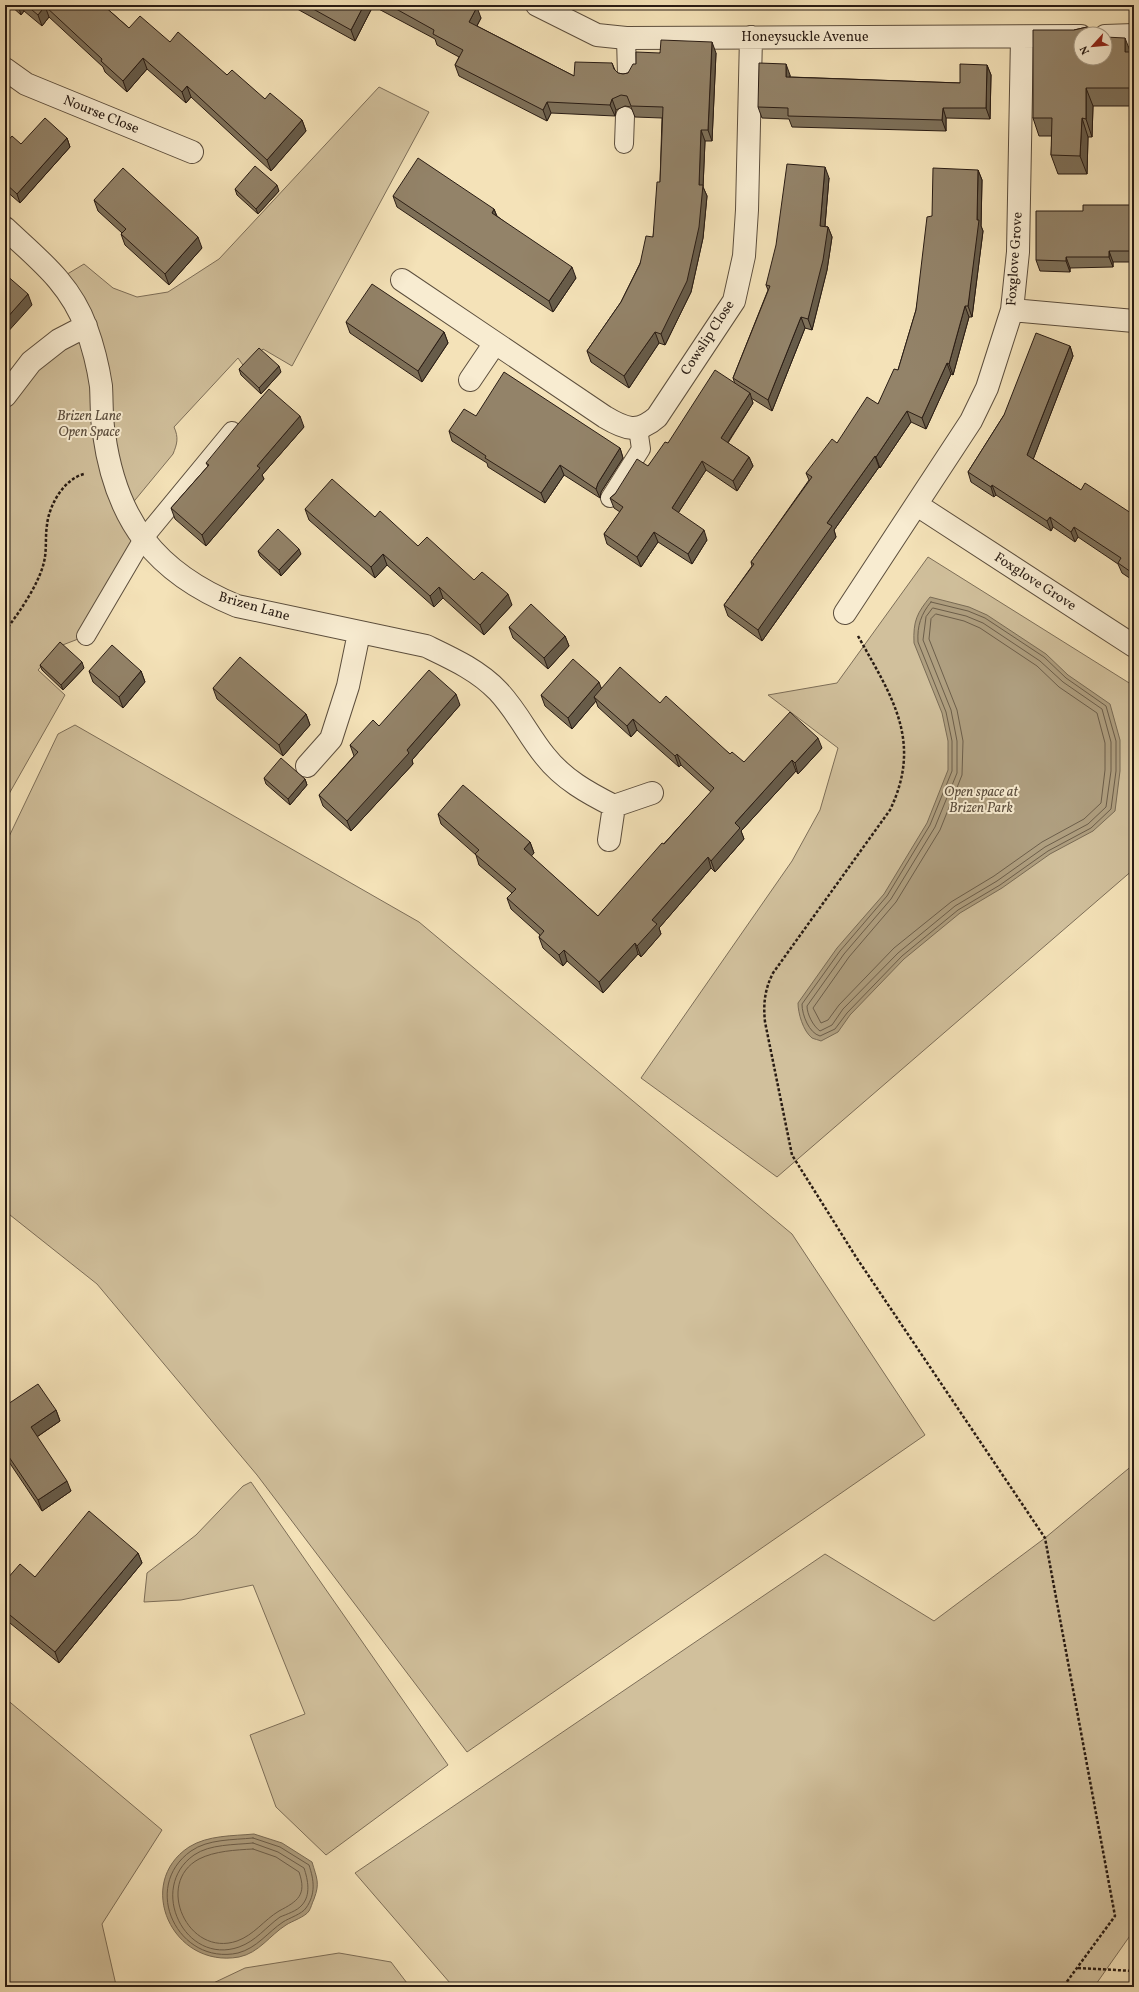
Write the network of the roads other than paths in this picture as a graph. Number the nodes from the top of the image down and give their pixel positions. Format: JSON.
{"nodes":[{"id":1,"x":537,"y":5,"type":"edge"},
{"id":2,"x":1134,"y":35,"type":"edge"},
{"id":3,"x":1073,"y":36,"type":"edge"},
{"id":4,"x":1113,"y":36,"type":"edge"},
{"id":5,"x":751,"y":37,"type":"junction"},
{"id":6,"x":1022,"y":37,"type":"junction"},
{"id":7,"x":626,"y":38,"type":"junction"},
{"id":8,"x":627,"y":75,"type":"edge"},
{"id":9,"x":7,"y":76,"type":"edge"},
{"id":10,"x":625,"y":116,"type":"dead end"},
{"id":11,"x":624,"y":144,"type":"dead end"},
{"id":12,"x":192,"y":152,"type":"dead end"},
{"id":13,"x":5,"y":228,"type":"edge"},
{"id":14,"x":402,"y":280,"type":"dead end"},
{"id":15,"x":1012,"y":310,"type":"junction"},
{"id":16,"x":1134,"y":321,"type":"edge"},
{"id":17,"x":86,"y":326,"type":"junction"},
{"id":18,"x":495,"y":343,"type":"junction"},
{"id":19,"x":470,"y":380,"type":"dead end"},
{"id":20,"x":5,"y":396,"type":"edge"},
{"id":21,"x":638,"y":428,"type":"junction"},
{"id":22,"x":232,"y":431,"type":"edge"},
{"id":23,"x":610,"y":498,"type":"edge"},
{"id":24,"x":917,"y":505,"type":"junction"},
{"id":25,"x":143,"y":539,"type":"junction"},
{"id":26,"x":845,"y":613,"type":"road end"},
{"id":27,"x":359,"y":633,"type":"junction"},
{"id":28,"x":86,"y":636,"type":"dead end"},
{"id":29,"x":1134,"y":646,"type":"edge"},
{"id":30,"x":307,"y":766,"type":"dead end"},
{"id":31,"x":652,"y":793,"type":"dead end"},
{"id":32,"x":614,"y":806,"type":"junction"},
{"id":33,"x":609,"y":840,"type":"dead end"}],
"edges":[{"from":1,"to":7,"type":"street","name":"Honeysuckle Avenue"},
{"from":2,"to":4,"type":"street"},
{"from":3,"to":6,"type":"street","name":"Honeysuckle Avenue"},
{"from":5,"to":6,"type":"street","name":"Honeysuckle Avenue"},
{"from":5,"to":7,"type":"street","name":"Honeysuckle Avenue"},
{"from":5,"to":21,"type":"street","name":"Cowslip Close"},
{"from":6,"to":15,"type":"street","name":"Foxglove Grove"},
{"from":7,"to":8,"type":"lane"},
{"from":9,"to":12,"type":"street","name":"Nourse Close"},
{"from":10,"to":11,"type":"lane"},
{"from":13,"to":17,"type":"street","name":"Brizen Lane"},
{"from":14,"to":18,"type":"street"},
{"from":15,"to":16,"type":"street"},
{"from":15,"to":24,"type":"street","name":"Foxglove Grove"},
{"from":17,"to":20,"type":"street"},
{"from":17,"to":25,"type":"street","name":"Brizen Lane"},
{"from":18,"to":19,"type":"street"},
{"from":18,"to":21,"type":"street"},
{"from":21,"to":23,"type":"lane"},
{"from":22,"to":25,"type":"lane"},
{"from":24,"to":26,"type":"street","name":"Foxglove Grove"},
{"from":24,"to":29,"type":"street","name":"Foxglove Grove"},
{"from":25,"to":27,"type":"street","name":"Brizen Lane"},
{"from":25,"to":28,"type":"lane"},
{"from":27,"to":30,"type":"street"},
{"from":27,"to":32,"type":"street","name":"Brizen Lane"},
{"from":31,"to":32,"type":"street"},
{"from":32,"to":33,"type":"street"}]}
